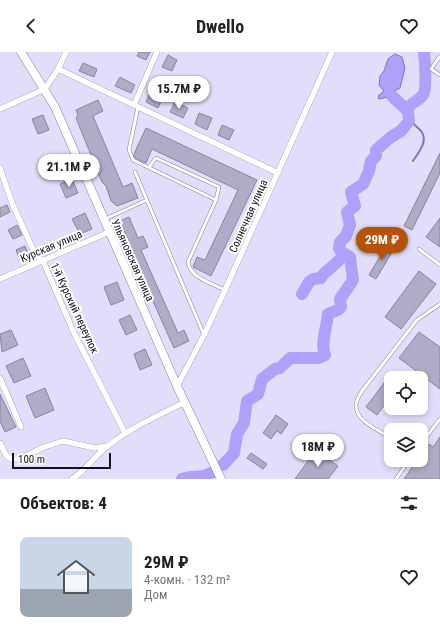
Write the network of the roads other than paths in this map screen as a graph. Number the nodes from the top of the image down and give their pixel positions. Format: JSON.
{"nodes":[{"id":1,"x":22,"y":52,"type":"edge"},
{"id":2,"x":66,"y":52,"type":"edge"},
{"id":3,"x":157,"y":52,"type":"edge"},
{"id":4,"x":332,"y":52,"type":"edge"},
{"id":5,"x":440,"y":56,"type":"edge"},
{"id":6,"x":58,"y":69,"type":"junction"},
{"id":7,"x":440,"y":75,"type":"edge"},
{"id":8,"x":45,"y":89,"type":"junction"},
{"id":9,"x":136,"y":106,"type":"junction"},
{"id":10,"x":0,"y":109,"type":"edge"},
{"id":11,"x":149,"y":167,"type":"junction"},
{"id":12,"x":0,"y":168,"type":"edge"},
{"id":13,"x":135,"y":172,"type":"dead end"},
{"id":14,"x":278,"y":173,"type":"junction"},
{"id":15,"x":147,"y":200,"type":"junction"},
{"id":16,"x":216,"y":200,"type":"junction"},
{"id":17,"x":103,"y":219,"type":"junction"},
{"id":18,"x":109,"y":232,"type":"junction"},
{"id":19,"x":419,"y":249,"type":"dead end"},
{"id":20,"x":43,"y":261,"type":"junction"},
{"id":21,"x":440,"y":265,"type":"edge"},
{"id":22,"x":0,"y":279,"type":"edge"},
{"id":23,"x":225,"y":290,"type":"junction"},
{"id":24,"x":440,"y":304,"type":"edge"},
{"id":25,"x":204,"y":335,"type":"junction"},
{"id":26,"x":0,"y":378,"type":"edge"},
{"id":27,"x":177,"y":386,"type":"junction"},
{"id":28,"x":185,"y":402,"type":"junction"},
{"id":29,"x":440,"y":419,"type":"edge"},
{"id":30,"x":21,"y":427,"type":"dead end"},
{"id":31,"x":125,"y":433,"type":"junction"},
{"id":32,"x":384,"y":433,"type":"edge"},
{"id":33,"x":428,"y":435,"type":"edge"},
{"id":34,"x":0,"y":443,"type":"edge"},
{"id":35,"x":107,"y":446,"type":"junction"},
{"id":36,"x":404,"y":467,"type":"edge"},
{"id":37,"x":72,"y":479,"type":"edge"},
{"id":38,"x":221,"y":479,"type":"edge"},
{"id":39,"x":396,"y":479,"type":"edge"}],
"edges":[{"from":1,"to":8,"type":"main road","name":"Ульяновская улица"},
{"from":2,"to":6,"type":"street"},
{"from":3,"to":9,"type":"street"},
{"from":4,"to":14,"type":"street","name":"Солнечная улица"},
{"from":5,"to":7,"type":"lane"},
{"from":6,"to":8,"type":"street"},
{"from":6,"to":9,"type":"street"},
{"from":8,"to":10,"type":"street"},
{"from":8,"to":17,"type":"main road","name":"Ульяновская улица"},
{"from":9,"to":11,"type":"lane"},
{"from":9,"to":14,"type":"street"},
{"from":11,"to":16,"type":"lane"},
{"from":11,"to":16,"type":"lane"},
{"from":12,"to":20,"type":"street","name":"1-й Курский переулок"},
{"from":13,"to":15,"type":"lane"},
{"from":14,"to":23,"type":"street","name":"Солнечная улица"},
{"from":15,"to":17,"type":"lane"},
{"from":15,"to":25,"type":"lane"},
{"from":16,"to":23,"type":"lane"},
{"from":17,"to":18,"type":"main road","name":"Ульяновская улица"},
{"from":18,"to":20,"type":"street","name":"Курская улица"},
{"from":18,"to":27,"type":"main road","name":"Ульяновская улица"},
{"from":19,"to":21,"type":"lane"},
{"from":20,"to":22,"type":"street","name":"Курская улица"},
{"from":20,"to":31,"type":"street","name":"1-й Курский переулок"},
{"from":23,"to":25,"type":"street","name":"Солнечная улица"},
{"from":24,"to":32,"type":"lane"},
{"from":25,"to":27,"type":"street","name":"Солнечная улица"},
{"from":26,"to":30,"type":"street"},
{"from":27,"to":28,"type":"main road","name":"Ульяновская улица"},
{"from":28,"to":31,"type":"street"},
{"from":28,"to":38,"type":"main road","name":"Ульяновская улица"},
{"from":29,"to":33,"type":"lane"},
{"from":31,"to":35,"type":"street"},
{"from":34,"to":35,"type":"street"},
{"from":35,"to":37,"type":"street"},
{"from":36,"to":39,"type":"lane"}]}
